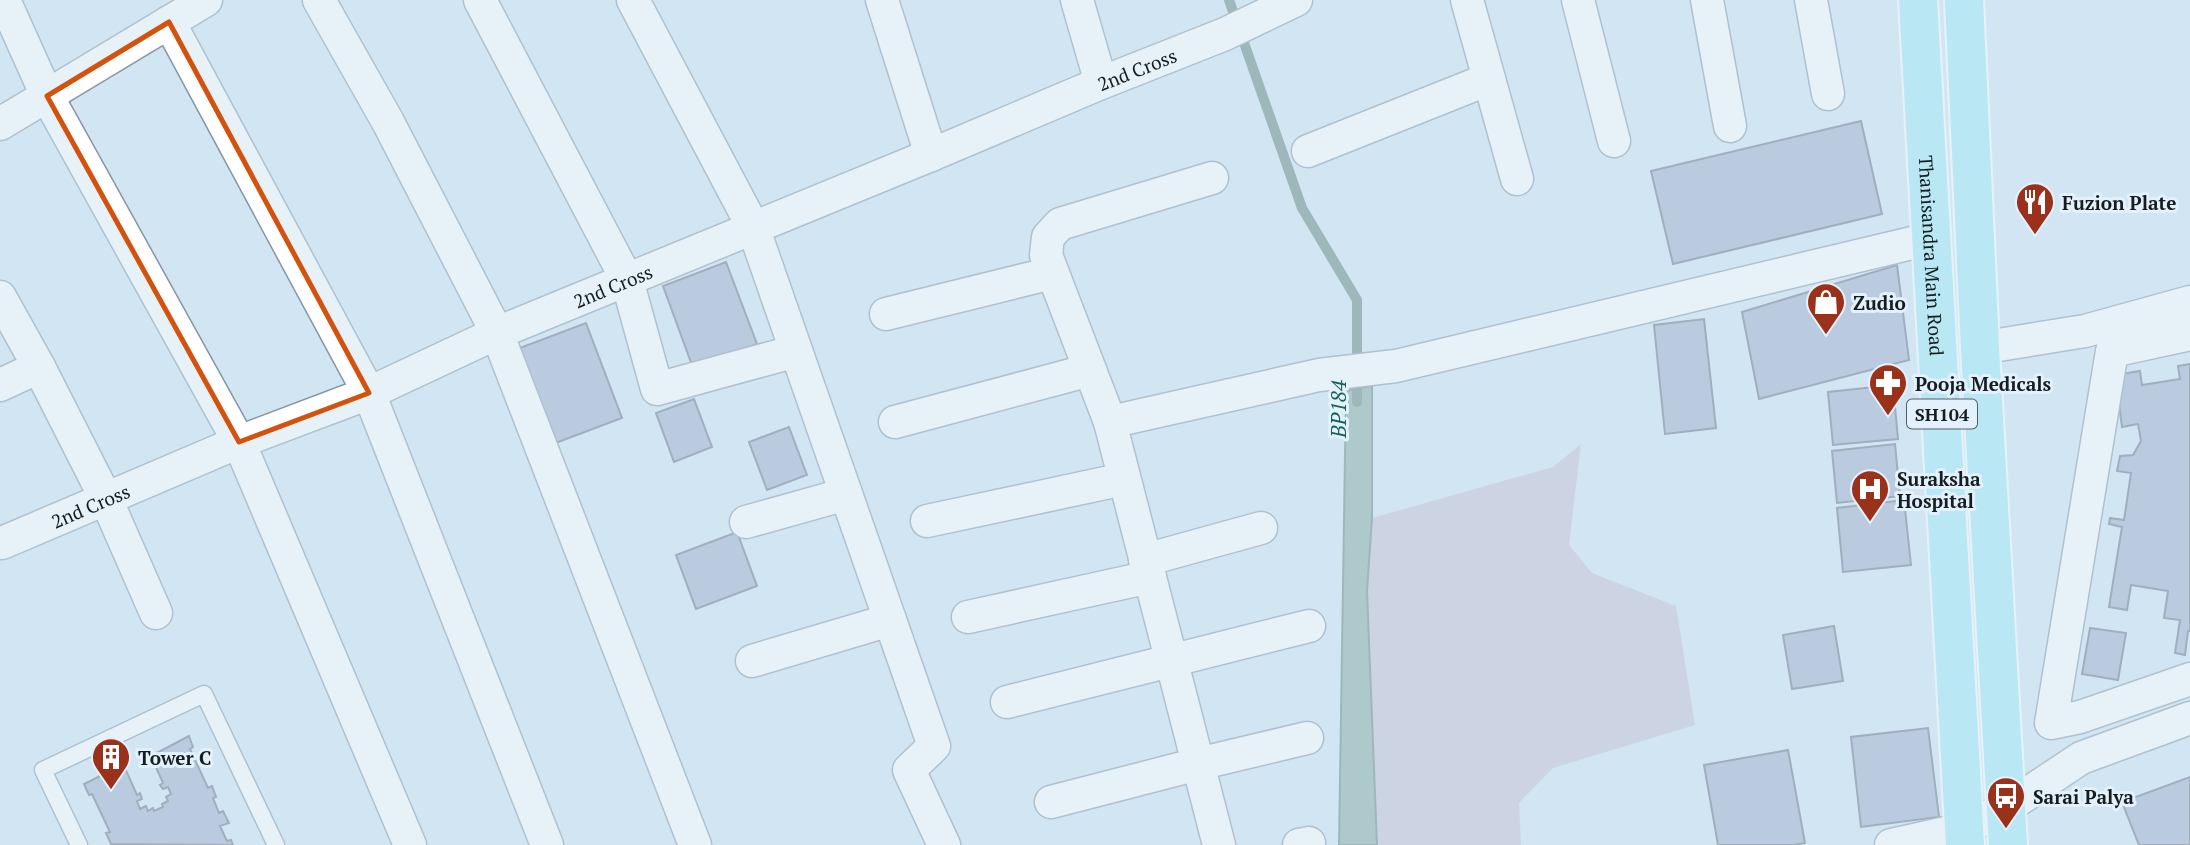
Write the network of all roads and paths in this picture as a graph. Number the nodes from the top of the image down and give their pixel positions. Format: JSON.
{"nodes":[{"id":1,"x":4,"y":0,"type":"edge"},
{"id":2,"x":206,"y":0,"type":"edge"},
{"id":3,"x":319,"y":0,"type":"edge"},
{"id":4,"x":480,"y":0,"type":"edge"},
{"id":5,"x":633,"y":0,"type":"edge"},
{"id":6,"x":882,"y":0,"type":"edge"},
{"id":7,"x":1077,"y":0,"type":"edge"},
{"id":8,"x":1467,"y":0,"type":"edge"},
{"id":9,"x":1578,"y":0,"type":"edge"},
{"id":10,"x":1707,"y":0,"type":"edge"},
{"id":11,"x":1811,"y":0,"type":"edge"},
{"id":12,"x":1919,"y":0,"type":"edge"},
{"id":13,"x":1964,"y":0,"type":"edge"},
{"id":14,"x":1264,"y":13,"type":"edge"},
{"id":15,"x":170,"y":22,"type":"junction"},
{"id":16,"x":1489,"y":79,"type":"junction"},
{"id":17,"x":1101,"y":83,"type":"junction"},
{"id":18,"x":1828,"y":94,"type":"dead end"},
{"id":19,"x":47,"y":96,"type":"junction"},
{"id":20,"x":0,"y":124,"type":"edge"},
{"id":21,"x":1730,"y":126,"type":"dead end"},
{"id":22,"x":1615,"y":141,"type":"dead end"},
{"id":23,"x":1308,"y":151,"type":"dead end"},
{"id":24,"x":931,"y":155,"type":"junction"},
{"id":25,"x":1212,"y":178,"type":"dead end"},
{"id":26,"x":1517,"y":179,"type":"dead end"},
{"id":27,"x":753,"y":227,"type":"junction"},
{"id":28,"x":1933,"y":238,"type":"junction"},
{"id":29,"x":1052,"y":273,"type":"junction"},
{"id":30,"x":627,"y":280,"type":"junction"},
{"id":31,"x":0,"y":297,"type":"edge"},
{"id":32,"x":2190,"y":302,"type":"edge"},
{"id":33,"x":886,"y":314,"type":"dead end"},
{"id":34,"x":497,"y":333,"type":"junction"},
{"id":35,"x":2190,"y":334,"type":"edge"},
{"id":36,"x":1980,"y":348,"type":"junction"},
{"id":37,"x":796,"y":351,"type":"junction"},
{"id":38,"x":39,"y":367,"type":"junction"},
{"id":39,"x":1090,"y":370,"type":"junction"},
{"id":40,"x":0,"y":385,"type":"edge"},
{"id":41,"x":369,"y":393,"type":"junction"},
{"id":42,"x":895,"y":422,"type":"dead end"},
{"id":43,"x":1110,"y":422,"type":"junction"},
{"id":44,"x":239,"y":442,"type":"junction"},
{"id":45,"x":1124,"y":479,"type":"junction"},
{"id":46,"x":846,"y":494,"type":"junction"},
{"id":47,"x":106,"y":499,"type":"junction"},
{"id":48,"x":746,"y":522,"type":"dead end"},
{"id":49,"x":928,"y":522,"type":"dead end"},
{"id":50,"x":1261,"y":528,"type":"dead end"},
{"id":51,"x":2,"y":542,"type":"dead end"},
{"id":52,"x":1147,"y":569,"type":"junction"},
{"id":53,"x":156,"y":613,"type":"dead end"},
{"id":54,"x":968,"y":617,"type":"dead end"},
{"id":55,"x":890,"y":620,"type":"junction"},
{"id":56,"x":1309,"y":626,"type":"dead end"},
{"id":57,"x":1171,"y":660,"type":"junction"},
{"id":58,"x":752,"y":661,"type":"dead end"},
{"id":59,"x":2181,"y":683,"type":"edge"},
{"id":60,"x":1007,"y":702,"type":"dead end"},
{"id":61,"x":2080,"y":717,"type":"junction"},
{"id":62,"x":2183,"y":721,"type":"edge"},
{"id":63,"x":1307,"y":738,"type":"dead end"},
{"id":64,"x":2081,"y":758,"type":"junction"},
{"id":65,"x":1198,"y":764,"type":"junction"},
{"id":66,"x":1051,"y":802,"type":"dead end"},
{"id":67,"x":2006,"y":808,"type":"junction"},
{"id":68,"x":1964,"y":837,"type":"edge"},
{"id":69,"x":79,"y":845,"type":"edge"},
{"id":70,"x":276,"y":845,"type":"edge"},
{"id":71,"x":410,"y":845,"type":"edge"},
{"id":72,"x":547,"y":845,"type":"edge"},
{"id":73,"x":695,"y":845,"type":"edge"},
{"id":74,"x":944,"y":845,"type":"edge"},
{"id":75,"x":1219,"y":845,"type":"edge"},
{"id":76,"x":1891,"y":845,"type":"edge"},
{"id":77,"x":2008,"y":845,"type":"edge"}],
"edges":[{"from":1,"to":19,"type":"street"},
{"from":2,"to":15,"type":"street"},
{"from":3,"to":34,"type":"street"},
{"from":4,"to":30,"type":"street"},
{"from":5,"to":27,"type":"street"},
{"from":6,"to":24,"type":"street"},
{"from":7,"to":17,"type":"street"},
{"from":8,"to":16,"type":"street"},
{"from":9,"to":22,"type":"street"},
{"from":10,"to":21,"type":"street"},
{"from":11,"to":18,"type":"street"},
{"from":12,"to":28,"type":"main road","name":"Thanisandra Main Road","number":"SH104"},
{"from":13,"to":36,"type":"main road","number":"SH104"},
{"from":14,"to":17,"type":"street","name":"2nd Cross"},
{"from":15,"to":19,"type":"street"},
{"from":15,"to":41,"type":"street"},
{"from":16,"to":23,"type":"street"},
{"from":16,"to":26,"type":"street"},
{"from":17,"to":24,"type":"street","name":"2nd Cross"},
{"from":19,"to":20,"type":"street"},
{"from":19,"to":44,"type":"street"},
{"from":24,"to":27,"type":"street","name":"2nd Cross"},
{"from":25,"to":29,"type":"street"},
{"from":27,"to":30,"type":"street","name":"2nd Cross"},
{"from":27,"to":37,"type":"street"},
{"from":28,"to":43,"type":"street"},
{"from":28,"to":68,"type":"main road","name":"Thanisandra Main Road","number":"SH104"},
{"from":29,"to":33,"type":"street"},
{"from":29,"to":39,"type":"street"},
{"from":30,"to":34,"type":"street","name":"2nd Cross"},
{"from":30,"to":37,"type":"street"},
{"from":31,"to":38,"type":"street"},
{"from":32,"to":36,"type":"street"},
{"from":34,"to":41,"type":"street","name":"2nd Cross"},
{"from":34,"to":73,"type":"street"},
{"from":35,"to":61,"type":"street"},
{"from":36,"to":67,"type":"main road","number":"SH104"},
{"from":37,"to":46,"type":"street"},
{"from":38,"to":40,"type":"street"},
{"from":38,"to":47,"type":"street"},
{"from":39,"to":42,"type":"street"},
{"from":39,"to":43,"type":"street"},
{"from":41,"to":44,"type":"street","name":"2nd Cross"},
{"from":41,"to":72,"type":"street"},
{"from":43,"to":45,"type":"street"},
{"from":44,"to":47,"type":"street","name":"2nd Cross"},
{"from":44,"to":71,"type":"street"},
{"from":45,"to":49,"type":"street"},
{"from":45,"to":52,"type":"street"},
{"from":46,"to":48,"type":"street"},
{"from":46,"to":55,"type":"street"},
{"from":47,"to":51,"type":"street","name":"2nd Cross"},
{"from":47,"to":53,"type":"street"},
{"from":50,"to":52,"type":"street"},
{"from":52,"to":54,"type":"street"},
{"from":52,"to":57,"type":"street"},
{"from":55,"to":58,"type":"street"},
{"from":55,"to":74,"type":"street"},
{"from":56,"to":57,"type":"street"},
{"from":57,"to":60,"type":"street"},
{"from":57,"to":65,"type":"street"},
{"from":59,"to":61,"type":"street"},
{"from":59,"to":62,"type":"street"},
{"from":61,"to":64,"type":"street"},
{"from":62,"to":64,"type":"street"},
{"from":63,"to":65,"type":"street"},
{"from":64,"to":67,"type":"street"},
{"from":65,"to":66,"type":"street"},
{"from":65,"to":75,"type":"street"},
{"from":67,"to":68,"type":"street"},
{"from":67,"to":77,"type":"main road","number":"SH104"},
{"from":68,"to":76,"type":"street"},
{"from":69,"to":70,"type":"lane"}]}
